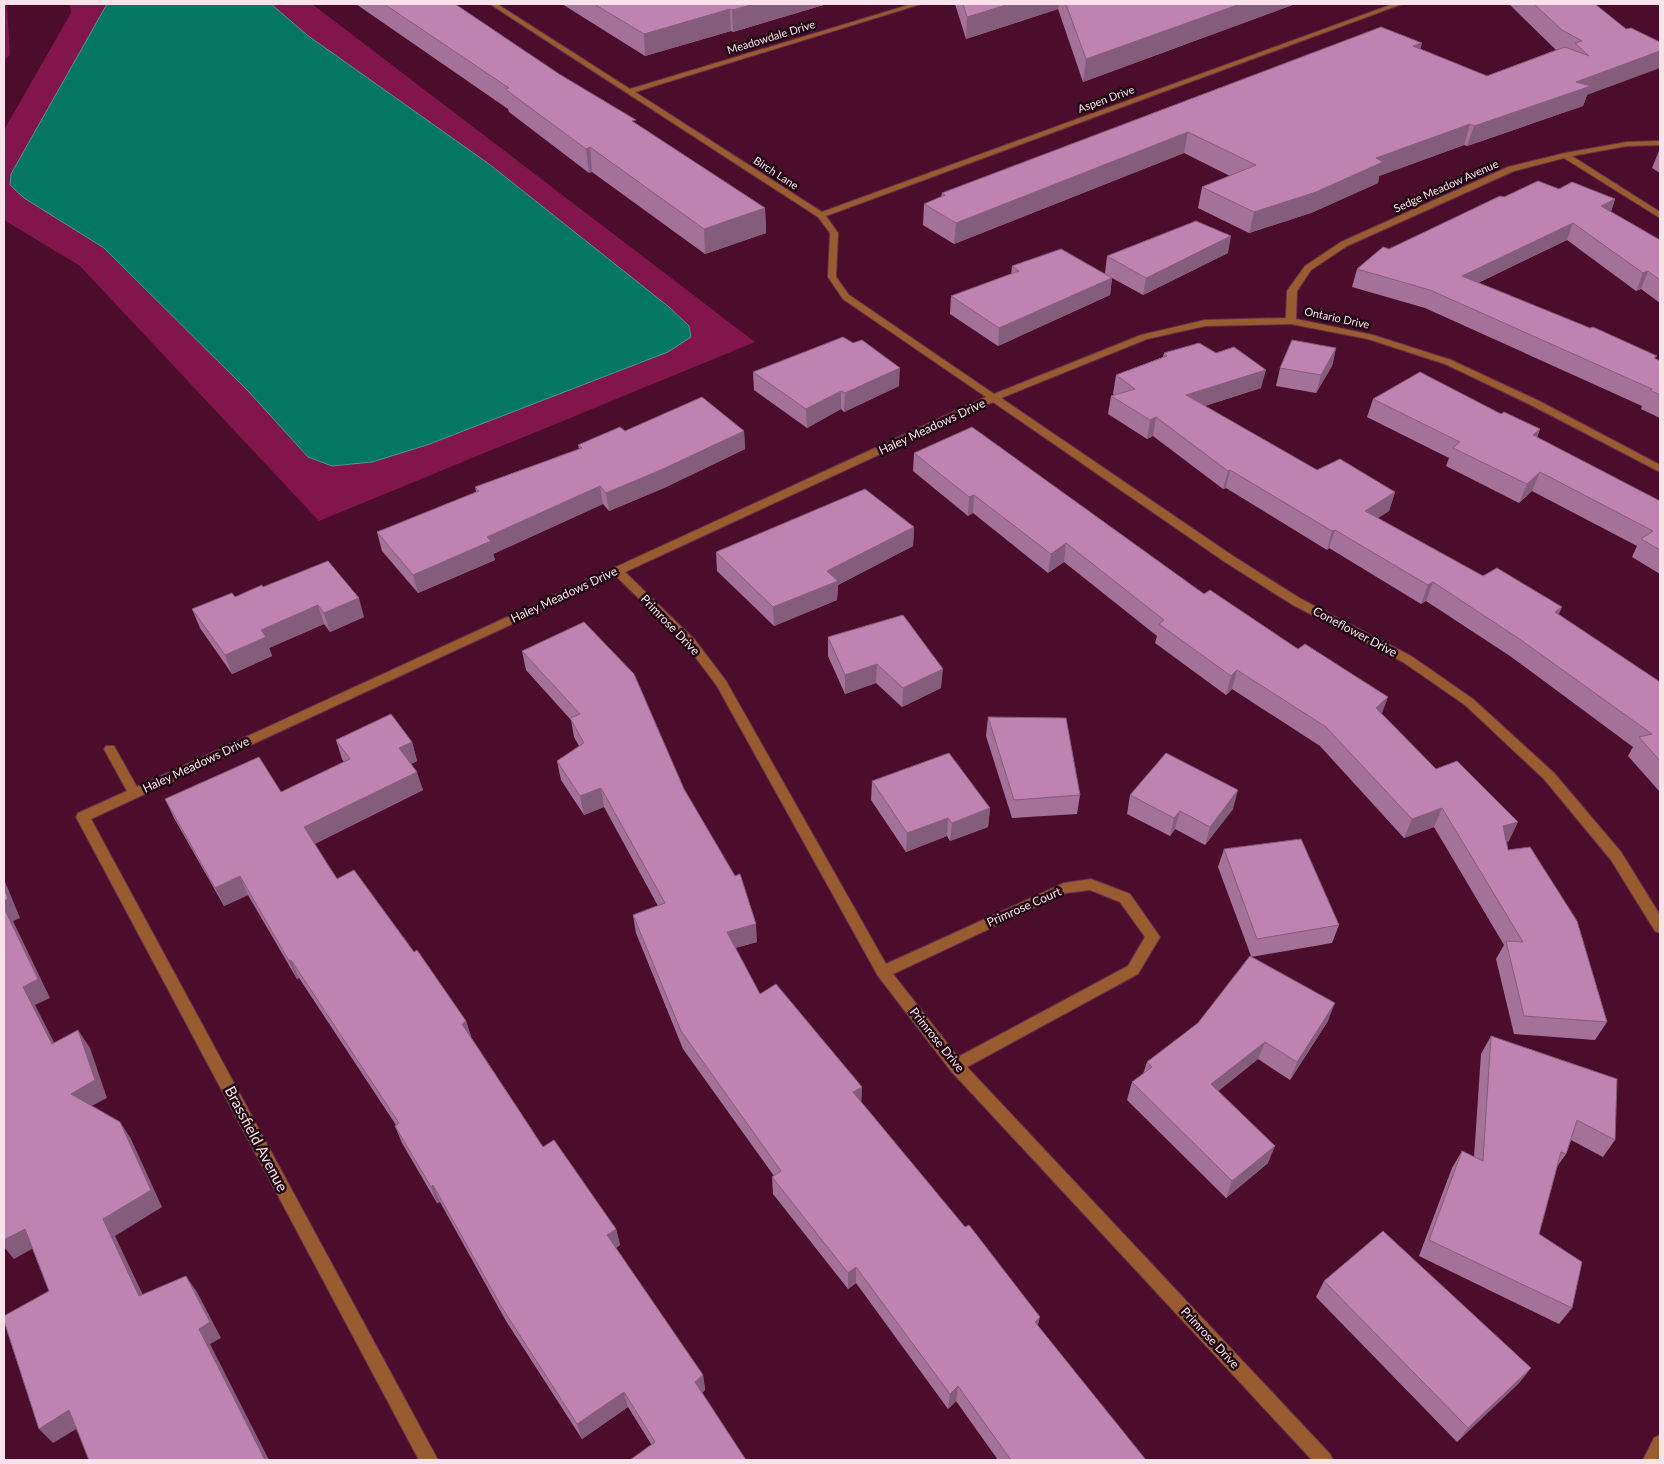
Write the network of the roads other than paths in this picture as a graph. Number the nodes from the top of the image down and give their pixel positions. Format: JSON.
{"nodes":[{"id":1,"x":493,"y":4,"type":"edge"},
{"id":2,"x":918,"y":4,"type":"edge"},
{"id":3,"x":1399,"y":4,"type":"edge"},
{"id":4,"x":631,"y":92,"type":"junction"},
{"id":5,"x":1660,"y":143,"type":"edge"},
{"id":6,"x":1565,"y":155,"type":"junction"},
{"id":7,"x":821,"y":215,"type":"junction"},
{"id":8,"x":1660,"y":216,"type":"edge"},
{"id":9,"x":1291,"y":321,"type":"junction"},
{"id":10,"x":993,"y":398,"type":"junction"},
{"id":11,"x":1660,"y":469,"type":"edge"},
{"id":12,"x":617,"y":571,"type":"junction"},
{"id":13,"x":110,"y":749,"type":"dead end"},
{"id":14,"x":134,"y":794,"type":"junction"},
{"id":15,"x":83,"y":817,"type":"joint"},
{"id":16,"x":1660,"y":927,"type":"edge"},
{"id":17,"x":883,"y":972,"type":"junction"},
{"id":18,"x":956,"y":1066,"type":"junction"},
{"id":19,"x":1660,"y":1444,"type":"edge"},
{"id":20,"x":429,"y":1460,"type":"edge"},
{"id":21,"x":1324,"y":1460,"type":"edge"},
{"id":22,"x":1652,"y":1460,"type":"edge"}],
"edges":[{"from":1,"to":4,"type":"street","name":"Birch Lane"},
{"from":2,"to":4,"type":"street","name":"Meadowdale Drive"},
{"from":3,"to":7,"type":"street","name":"Aspen Drive"},
{"from":4,"to":7,"type":"street","name":"Birch Lane"},
{"from":5,"to":6,"type":"street","name":"Sedge Meadow Avenue"},
{"from":6,"to":8,"type":"street"},
{"from":6,"to":9,"type":"street","name":"Sedge Meadow Avenue"},
{"from":7,"to":10,"type":"street","name":"Birch Lane"},
{"from":9,"to":10,"type":"street","name":"Ontario Drive"},
{"from":9,"to":11,"type":"street","name":"Ontario Drive"},
{"from":10,"to":12,"type":"street","name":"Haley Meadows Drive"},
{"from":10,"to":16,"type":"street","name":"Coneflower Drive"},
{"from":12,"to":14,"type":"street","name":"Haley Meadows Drive"},
{"from":12,"to":17,"type":"street","name":"Primrose Drive"},
{"from":13,"to":14,"type":"street","name":"Haley Meadows Drive"},
{"from":14,"to":15,"type":"street","name":"Haley Meadows Drive"},
{"from":15,"to":20,"type":"street","name":"Brassfield Avenue"},
{"from":17,"to":18,"type":"street","name":"Primrose Drive"},
{"from":17,"to":18,"type":"street","name":"Primrose Court"},
{"from":18,"to":21,"type":"street","name":"Primrose Drive"},
{"from":19,"to":22,"type":"street"}]}
